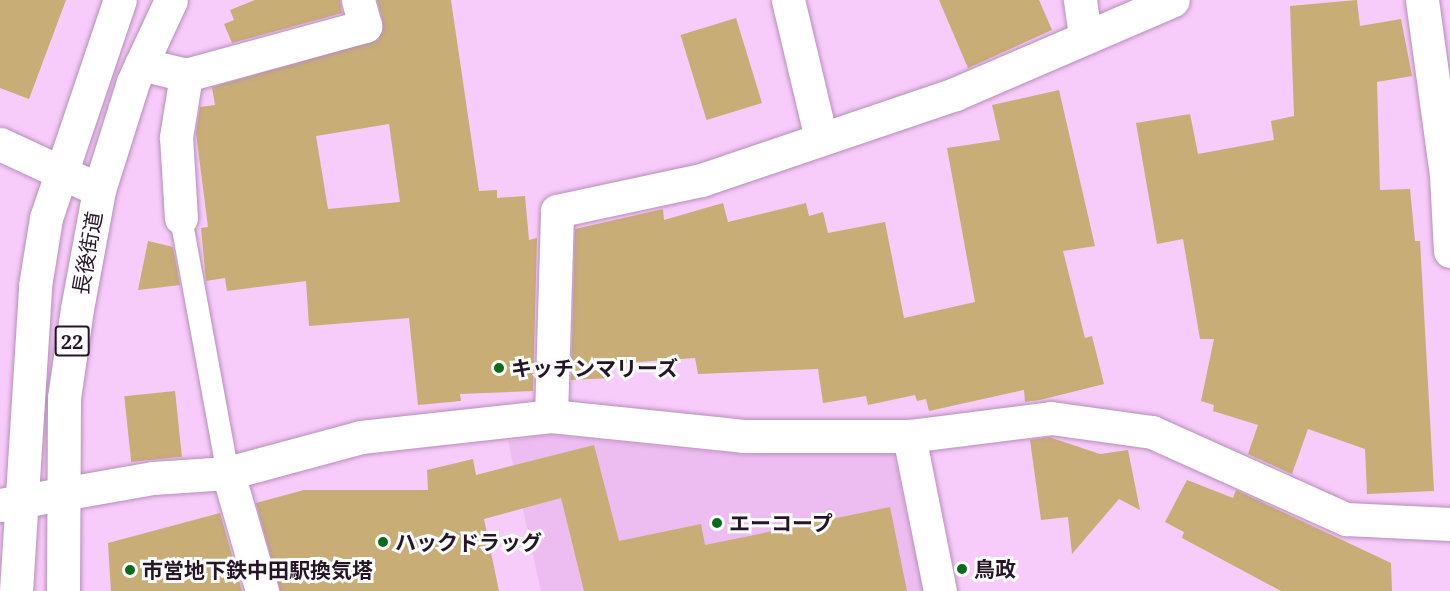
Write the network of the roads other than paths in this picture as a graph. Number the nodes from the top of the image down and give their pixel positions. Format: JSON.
{"nodes":[{"id":1,"x":120,"y":0,"type":"edge"},
{"id":2,"x":171,"y":0,"type":"edge"},
{"id":3,"x":358,"y":0,"type":"edge"},
{"id":4,"x":788,"y":0,"type":"edge"},
{"id":5,"x":1080,"y":0,"type":"edge"},
{"id":6,"x":1173,"y":0,"type":"edge"},
{"id":7,"x":1422,"y":0,"type":"edge"},
{"id":8,"x":1085,"y":37,"type":"junction"},
{"id":9,"x":141,"y":64,"type":"junction"},
{"id":10,"x":186,"y":75,"type":"junction"},
{"id":11,"x":821,"y":139,"type":"junction"},
{"id":12,"x":0,"y":144,"type":"edge"},
{"id":13,"x":58,"y":173,"type":"junction"},
{"id":14,"x":1448,"y":175,"type":"edge"},
{"id":15,"x":99,"y":190,"type":"junction"},
{"id":16,"x":181,"y":218,"type":"joint"},
{"id":17,"x":1450,"y":251,"type":"edge"},
{"id":18,"x":551,"y":416,"type":"junction"},
{"id":19,"x":909,"y":436,"type":"junction"},
{"id":20,"x":228,"y":472,"type":"junction"},
{"id":21,"x":62,"y":494,"type":"junction"},
{"id":22,"x":9,"y":503,"type":"edge"},
{"id":23,"x":1450,"y":524,"type":"edge"},
{"id":24,"x":16,"y":591,"type":"edge"},
{"id":25,"x":63,"y":591,"type":"edge"},
{"id":26,"x":262,"y":591,"type":"edge"},
{"id":27,"x":940,"y":591,"type":"edge"}],
"edges":[{"from":1,"to":13,"type":"street","number":"22"},
{"from":2,"to":9,"type":"street","name":"長後街道","number":"22"},
{"from":3,"to":10,"type":"street"},
{"from":4,"to":11,"type":"street"},
{"from":5,"to":8,"type":"street"},
{"from":6,"to":8,"type":"street"},
{"from":7,"to":14,"type":"street"},
{"from":8,"to":11,"type":"street"},
{"from":9,"to":10,"type":"street"},
{"from":9,"to":15,"type":"street","name":"長後街道","number":"22"},
{"from":10,"to":16,"type":"street"},
{"from":11,"to":18,"type":"street"},
{"from":12,"to":13,"type":"street"},
{"from":13,"to":15,"type":"street"},
{"from":13,"to":22,"type":"street","number":"22"},
{"from":14,"to":17,"type":"street"},
{"from":15,"to":21,"type":"street","name":"長後街道","number":"22"},
{"from":16,"to":20,"type":"lane"},
{"from":18,"to":19,"type":"street"},
{"from":18,"to":20,"type":"street"},
{"from":19,"to":23,"type":"street"},
{"from":19,"to":27,"type":"street"},
{"from":20,"to":21,"type":"street"},
{"from":20,"to":26,"type":"street"},
{"from":21,"to":22,"type":"street"},
{"from":21,"to":25,"type":"street","name":"長後街道","number":"22"},
{"from":22,"to":24,"type":"street","number":"22"}]}
